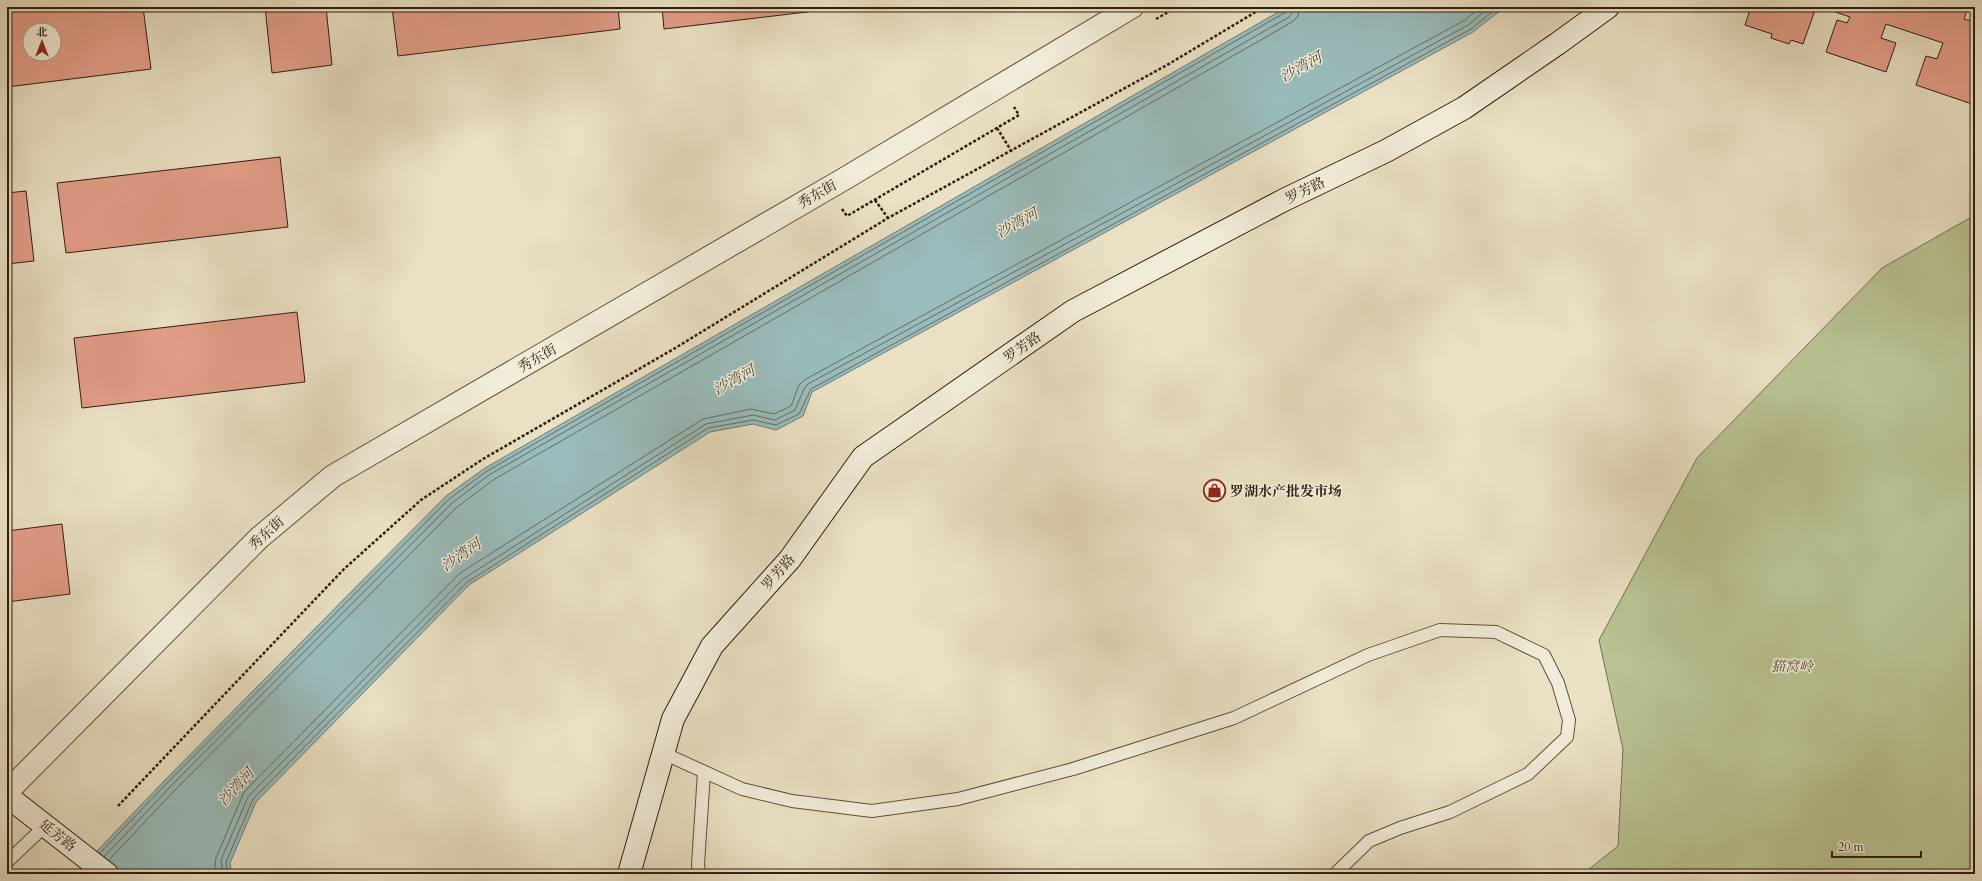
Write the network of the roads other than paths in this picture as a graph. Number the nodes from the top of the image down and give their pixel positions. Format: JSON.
{"nodes":[{"id":1,"x":1132,"y":7,"type":"edge"},
{"id":2,"x":1608,"y":7,"type":"edge"},
{"id":3,"x":664,"y":753,"type":"junction"},
{"id":4,"x":704,"y":772,"type":"junction"},
{"id":5,"x":7,"y":792,"type":"edge"},
{"id":6,"x":7,"y":796,"type":"edge"},
{"id":7,"x":46,"y":825,"type":"junction"},
{"id":8,"x":7,"y":862,"type":"edge"},
{"id":9,"x":107,"y":874,"type":"edge"},
{"id":10,"x":629,"y":874,"type":"edge"},
{"id":11,"x":699,"y":874,"type":"edge"},
{"id":12,"x":1335,"y":874,"type":"edge"}],
"edges":[{"from":1,"to":5,"type":"main road","name":"秀东街"},
{"from":2,"to":3,"type":"main road","name":"罗芳路"},
{"from":3,"to":4,"type":"lane"},
{"from":3,"to":10,"type":"main road","name":"罗芳路"},
{"from":4,"to":11,"type":"lane"},
{"from":4,"to":12,"type":"lane"},
{"from":6,"to":7,"type":"main road","name":"延芳路"},
{"from":7,"to":8,"type":"lane"},
{"from":7,"to":9,"type":"main road","name":"延芳路"}]}
